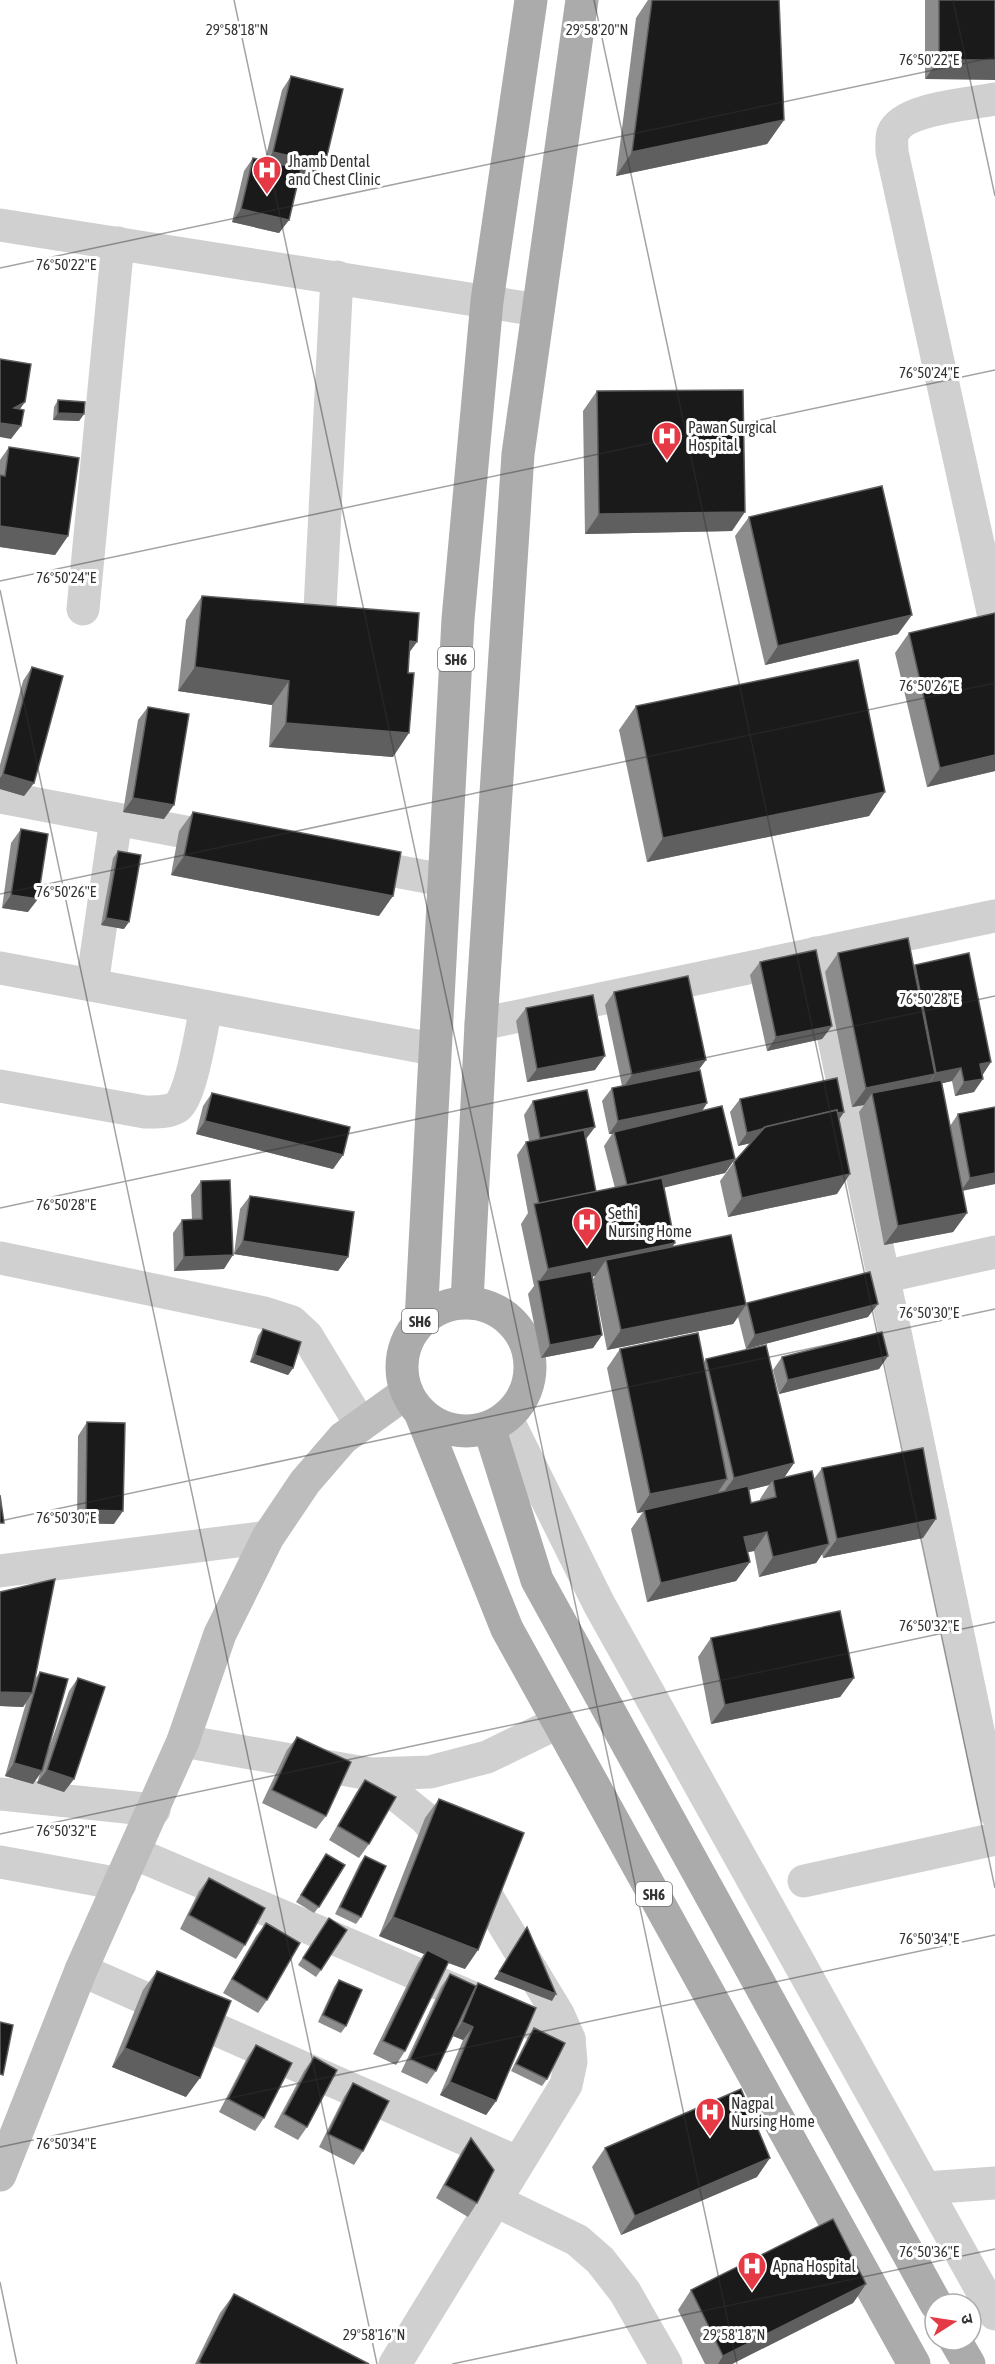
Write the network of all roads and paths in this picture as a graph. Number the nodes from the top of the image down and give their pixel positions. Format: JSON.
{"nodes":[{"id":1,"x":531,"y":0,"type":"edge"},
{"id":2,"x":582,"y":0,"type":"edge"},
{"id":3,"x":995,"y":99,"type":"edge"},
{"id":4,"x":0,"y":225,"type":"edge"},
{"id":5,"x":118,"y":243,"type":"junction"},
{"id":6,"x":337,"y":278,"type":"junction"},
{"id":7,"x":487,"y":302,"type":"junction"},
{"id":8,"x":538,"y":310,"type":"junction"},
{"id":9,"x":83,"y":609,"type":"dead end"},
{"id":10,"x":995,"y":621,"type":"edge"},
{"id":11,"x":319,"y":628,"type":"edge"},
{"id":12,"x":0,"y":797,"type":"edge"},
{"id":13,"x":116,"y":819,"type":"junction"},
{"id":14,"x":256,"y":845,"type":"edge"},
{"id":15,"x":327,"y":858,"type":"edge"},
{"id":16,"x":443,"y":880,"type":"junction"},
{"id":17,"x":995,"y":916,"type":"edge"},
{"id":18,"x":816,"y":953,"type":"junction"},
{"id":19,"x":0,"y":968,"type":"edge"},
{"id":20,"x":92,"y":985,"type":"junction"},
{"id":21,"x":206,"y":1007,"type":"junction"},
{"id":22,"x":481,"y":1024,"type":"junction"},
{"id":23,"x":434,"y":1049,"type":"junction"},
{"id":24,"x":0,"y":1086,"type":"edge"},
{"id":25,"x":995,"y":1252,"type":"edge"},
{"id":26,"x":0,"y":1258,"type":"edge"},
{"id":27,"x":883,"y":1277,"type":"junction"},
{"id":28,"x":466,"y":1302,"type":"junction"},
{"id":29,"x":421,"y":1321,"type":"junction"},
{"id":30,"x":413,"y":1402,"type":"junction"},
{"id":31,"x":498,"y":1422,"type":"junction"},
{"id":32,"x":361,"y":1425,"type":"junction"},
{"id":33,"x":268,"y":1537,"type":"junction"},
{"id":34,"x":0,"y":1570,"type":"edge"},
{"id":35,"x":559,"y":1722,"type":"junction"},
{"id":36,"x":183,"y":1741,"type":"junction"},
{"id":37,"x":370,"y":1774,"type":"junction"},
{"id":38,"x":0,"y":1794,"type":"edge"},
{"id":39,"x":154,"y":1810,"type":"junction"},
{"id":40,"x":995,"y":1812,"type":"edge"},
{"id":41,"x":995,"y":1839,"type":"edge"},
{"id":42,"x":134,"y":1853,"type":"junction"},
{"id":43,"x":0,"y":1862,"type":"edge"},
{"id":44,"x":804,"y":1881,"type":"dead end"},
{"id":45,"x":120,"y":1884,"type":"junction"},
{"id":46,"x":81,"y":1970,"type":"junction"},
{"id":47,"x":569,"y":2039,"type":"junction"},
{"id":48,"x":517,"y":2162,"type":"junction"},
{"id":49,"x":0,"y":2175,"type":"edge"},
{"id":50,"x":995,"y":2183,"type":"edge"},
{"id":51,"x":926,"y":2188,"type":"junction"},
{"id":52,"x":494,"y":2200,"type":"junction"},
{"id":53,"x":929,"y":2292,"type":"edge"},
{"id":54,"x":995,"y":2314,"type":"edge"},
{"id":55,"x":395,"y":2364,"type":"edge"},
{"id":56,"x":666,"y":2364,"type":"edge"},
{"id":57,"x":914,"y":2364,"type":"edge"}],
"edges":[{"from":1,"to":7,"type":"main road","number":"SH6"},
{"from":2,"to":8,"type":"main road"},
{"from":3,"to":10,"type":"street"},
{"from":4,"to":5,"type":"street"},
{"from":5,"to":6,"type":"street"},
{"from":5,"to":9,"type":"street"},
{"from":6,"to":7,"type":"street"},
{"from":6,"to":11,"type":"street"},
{"from":7,"to":8,"type":"street"},
{"from":7,"to":16,"type":"main road","number":"SH6"},
{"from":8,"to":22,"type":"main road"},
{"from":12,"to":13,"type":"street"},
{"from":13,"to":14,"type":"street"},
{"from":13,"to":20,"type":"street"},
{"from":15,"to":16,"type":"street"},
{"from":16,"to":23,"type":"main road","number":"SH6"},
{"from":17,"to":18,"type":"street"},
{"from":18,"to":22,"type":"street"},
{"from":18,"to":27,"type":"street"},
{"from":19,"to":20,"type":"street"},
{"from":20,"to":21,"type":"street"},
{"from":21,"to":23,"type":"street"},
{"from":21,"to":24,"type":"street"},
{"from":22,"to":28,"type":"main road"},
{"from":23,"to":29,"type":"main road","number":"SH6"},
{"from":25,"to":27,"type":"street"},
{"from":26,"to":32,"type":"street"},
{"from":27,"to":40,"type":"street"},
{"from":28,"to":29,"type":"main road","number":"SH6"},
{"from":28,"to":31,"type":"main road"},
{"from":29,"to":30,"type":"main road","number":"SH6"},
{"from":30,"to":31,"type":"main road"},
{"from":30,"to":32,"type":"street"},
{"from":30,"to":35,"type":"main road","number":"SH6"},
{"from":31,"to":51,"type":"street"},
{"from":31,"to":53,"type":"main road"},
{"from":32,"to":33,"type":"street"},
{"from":33,"to":34,"type":"street"},
{"from":33,"to":36,"type":"street"},
{"from":35,"to":37,"type":"street"},
{"from":35,"to":57,"type":"main road","number":"SH6"},
{"from":36,"to":37,"type":"street"},
{"from":36,"to":39,"type":"street"},
{"from":37,"to":47,"type":"street"},
{"from":38,"to":39,"type":"street"},
{"from":39,"to":42,"type":"street"},
{"from":41,"to":44,"type":"street"},
{"from":42,"to":45,"type":"street"},
{"from":42,"to":47,"type":"street"},
{"from":43,"to":45,"type":"street"},
{"from":45,"to":46,"type":"street"},
{"from":46,"to":48,"type":"street"},
{"from":46,"to":49,"type":"street"},
{"from":47,"to":48,"type":"street"},
{"from":48,"to":52,"type":"street"},
{"from":50,"to":51,"type":"street"},
{"from":51,"to":54,"type":"street"},
{"from":52,"to":55,"type":"street"},
{"from":52,"to":56,"type":"street"}]}
